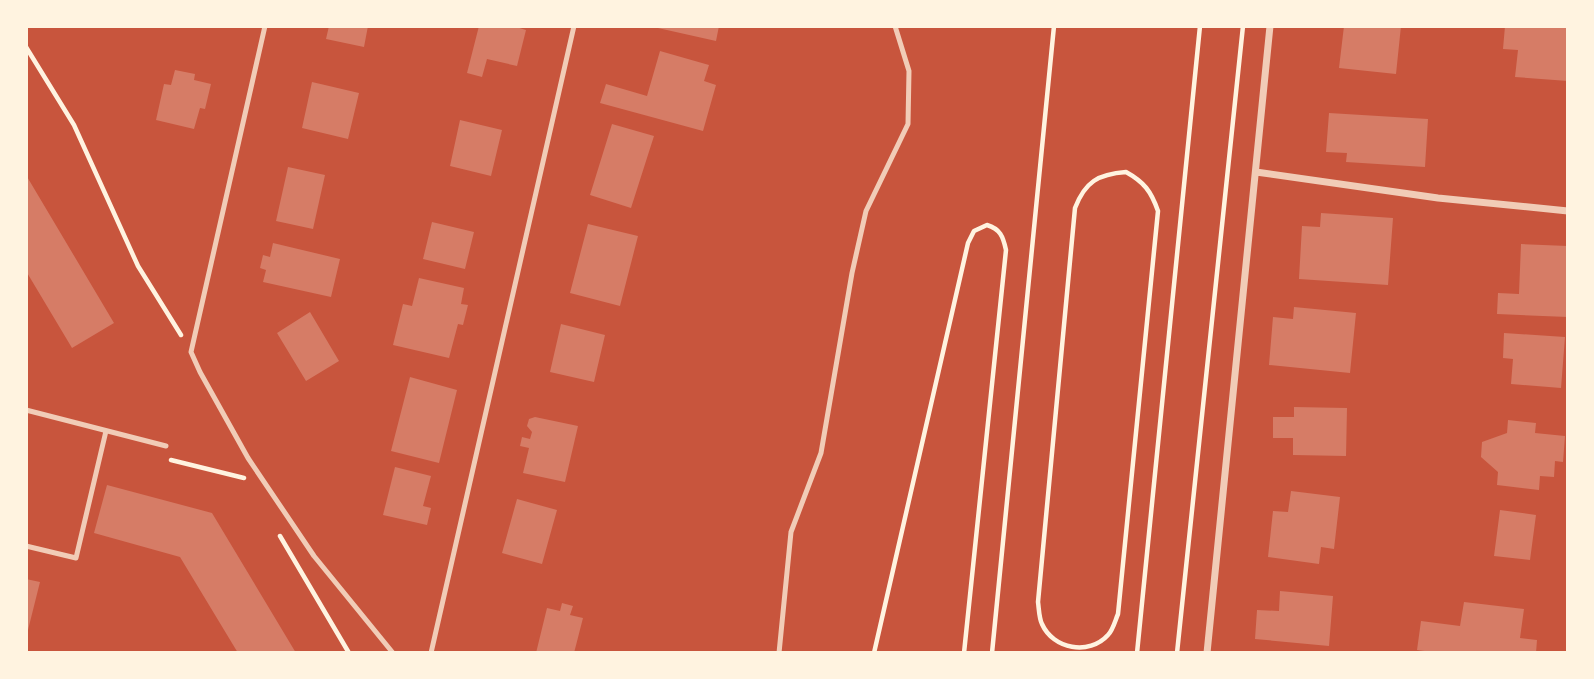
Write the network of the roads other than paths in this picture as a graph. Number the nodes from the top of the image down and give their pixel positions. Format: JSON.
{"nodes":[{"id":1,"x":265,"y":26,"type":"edge"},
{"id":2,"x":574,"y":26,"type":"edge"},
{"id":3,"x":895,"y":26,"type":"edge"},
{"id":4,"x":1270,"y":26,"type":"edge"},
{"id":5,"x":1256,"y":172,"type":"junction"},
{"id":6,"x":1568,"y":211,"type":"edge"},
{"id":7,"x":26,"y":410,"type":"edge"},
{"id":8,"x":106,"y":431,"type":"junction"},
{"id":9,"x":166,"y":446,"type":"dead end"},
{"id":10,"x":26,"y":546,"type":"edge"},
{"id":11,"x":393,"y":653,"type":"edge"},
{"id":12,"x":431,"y":653,"type":"edge"},
{"id":13,"x":779,"y":653,"type":"edge"},
{"id":14,"x":1207,"y":653,"type":"edge"}],
"edges":[{"from":1,"to":11,"type":"lane"},
{"from":2,"to":12,"type":"lane"},
{"from":3,"to":13,"type":"lane"},
{"from":4,"to":5,"type":"street"},
{"from":5,"to":6,"type":"street"},
{"from":5,"to":14,"type":"street"},
{"from":7,"to":8,"type":"lane"},
{"from":8,"to":9,"type":"lane"},
{"from":8,"to":10,"type":"lane"}]}
